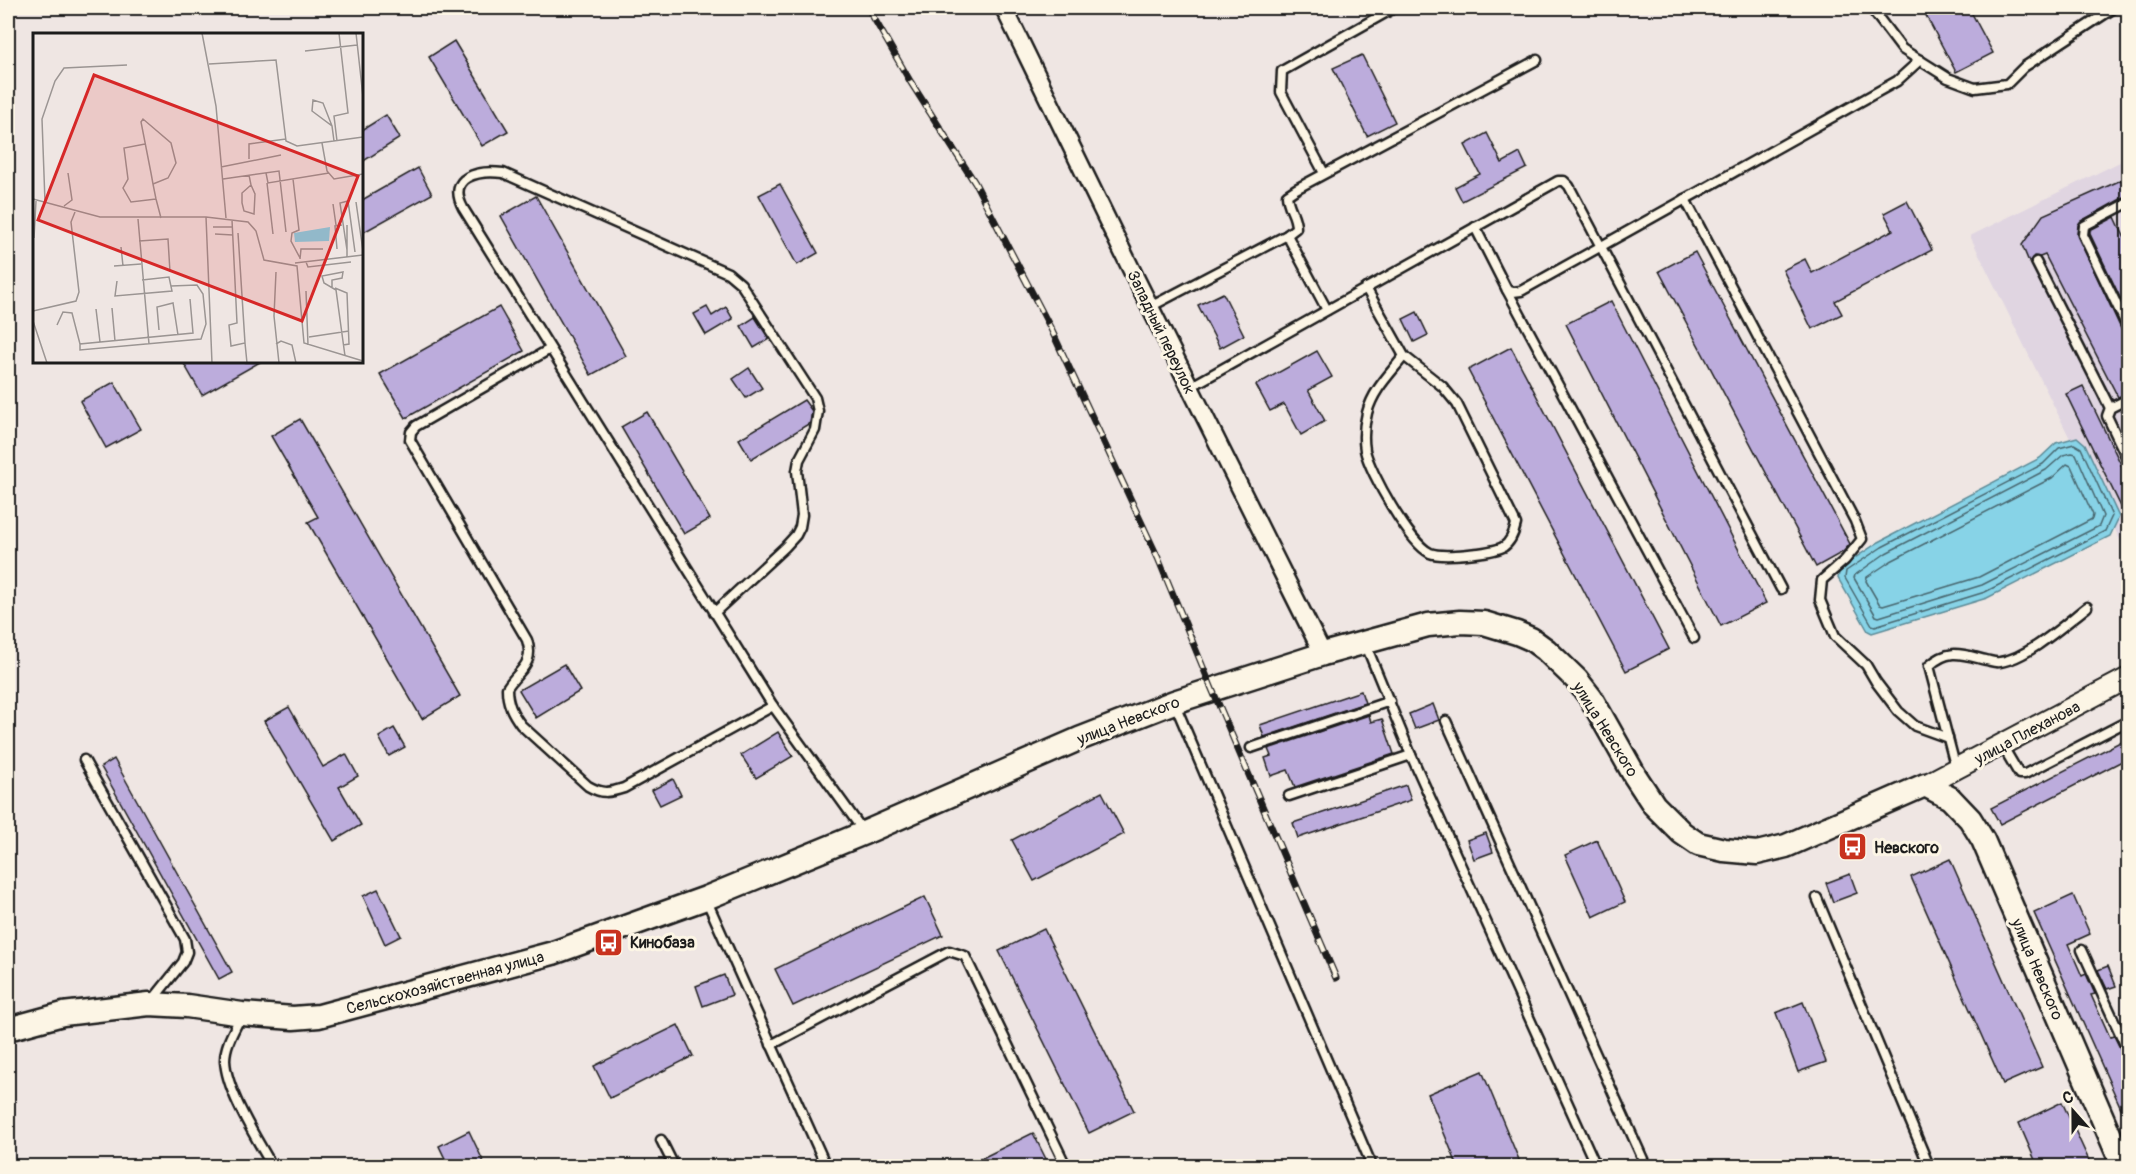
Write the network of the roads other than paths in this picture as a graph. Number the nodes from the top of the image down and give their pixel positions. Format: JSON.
{"nodes":[{"id":1,"x":1004,"y":8,"type":"edge"},
{"id":2,"x":1394,"y":8,"type":"edge"},
{"id":3,"x":1871,"y":8,"type":"edge"},
{"id":4,"x":2114,"y":8,"type":"edge"},
{"id":5,"x":1537,"y":60,"type":"dead end"},
{"id":6,"x":1920,"y":60,"type":"junction"},
{"id":7,"x":1324,"y":173,"type":"junction"},
{"id":8,"x":1685,"y":199,"type":"junction"},
{"id":9,"x":2128,"y":203,"type":"edge"},
{"id":10,"x":1475,"y":227,"type":"junction"},
{"id":11,"x":1287,"y":235,"type":"junction"},
{"id":12,"x":1601,"y":246,"type":"junction"},
{"id":13,"x":2036,"y":262,"type":"dead end"},
{"id":14,"x":1366,"y":288,"type":"junction"},
{"id":15,"x":1507,"y":290,"type":"junction"},
{"id":16,"x":1150,"y":307,"type":"junction"},
{"id":17,"x":1327,"y":310,"type":"junction"},
{"id":18,"x":2128,"y":328,"type":"edge"},
{"id":19,"x":550,"y":349,"type":"junction"},
{"id":20,"x":1404,"y":356,"type":"junction"},
{"id":21,"x":1190,"y":387,"type":"junction"},
{"id":22,"x":2128,"y":399,"type":"edge"},
{"id":23,"x":2110,"y":408,"type":"junction"},
{"id":24,"x":2128,"y":460,"type":"edge"},
{"id":25,"x":1781,"y":589,"type":"dead end"},
{"id":26,"x":2087,"y":607,"type":"dead end"},
{"id":27,"x":714,"y":613,"type":"junction"},
{"id":28,"x":1694,"y":638,"type":"dead end"},
{"id":29,"x":1365,"y":642,"type":"junction"},
{"id":30,"x":1323,"y":654,"type":"junction"},
{"id":31,"x":2128,"y":678,"type":"edge"},
{"id":32,"x":1390,"y":701,"type":"junction"},
{"id":33,"x":1174,"y":702,"type":"junction"},
{"id":34,"x":773,"y":706,"type":"junction"},
{"id":35,"x":1446,"y":721,"type":"dead end"},
{"id":36,"x":2128,"y":721,"type":"edge"},
{"id":37,"x":1948,"y":738,"type":"junction"},
{"id":38,"x":2002,"y":745,"type":"junction"},
{"id":39,"x":1251,"y":748,"type":"dead end"},
{"id":40,"x":1412,"y":755,"type":"junction"},
{"id":41,"x":84,"y":760,"type":"dead end"},
{"id":42,"x":1956,"y":770,"type":"junction"},
{"id":43,"x":1925,"y":785,"type":"junction"},
{"id":44,"x":1289,"y":796,"type":"dead end"},
{"id":45,"x":864,"y":833,"type":"junction"},
{"id":46,"x":706,"y":898,"type":"junction"},
{"id":47,"x":1817,"y":898,"type":"dead end"},
{"id":48,"x":2082,"y":950,"type":"dead end"},
{"id":49,"x":149,"y":1004,"type":"junction"},
{"id":50,"x":242,"y":1014,"type":"junction"},
{"id":51,"x":8,"y":1029,"type":"edge"},
{"id":52,"x":771,"y":1045,"type":"junction"},
{"id":53,"x":2128,"y":1051,"type":"edge"},
{"id":54,"x":661,"y":1140,"type":"dead end"},
{"id":55,"x":272,"y":1167,"type":"edge"},
{"id":56,"x":674,"y":1167,"type":"edge"},
{"id":57,"x":826,"y":1167,"type":"edge"},
{"id":58,"x":1066,"y":1167,"type":"edge"},
{"id":59,"x":1372,"y":1167,"type":"edge"},
{"id":60,"x":1596,"y":1167,"type":"edge"},
{"id":61,"x":1646,"y":1167,"type":"edge"},
{"id":62,"x":1929,"y":1167,"type":"edge"},
{"id":63,"x":2123,"y":1167,"type":"edge"}],
"edges":[{"from":1,"to":16,"type":"street","name":"Западный переулок"},
{"from":2,"to":7,"type":"lane"},
{"from":3,"to":6,"type":"lane"},
{"from":4,"to":6,"type":"lane"},
{"from":5,"to":7,"type":"lane"},
{"from":6,"to":8,"type":"lane"},
{"from":7,"to":11,"type":"lane"},
{"from":8,"to":12,"type":"lane"},
{"from":8,"to":37,"type":"lane"},
{"from":9,"to":18,"type":"lane"},
{"from":10,"to":12,"type":"lane"},
{"from":10,"to":14,"type":"lane"},
{"from":10,"to":15,"type":"lane"},
{"from":11,"to":16,"type":"lane"},
{"from":11,"to":17,"type":"lane"},
{"from":12,"to":15,"type":"lane"},
{"from":12,"to":25,"type":"lane"},
{"from":13,"to":23,"type":"lane"},
{"from":14,"to":17,"type":"lane"},
{"from":14,"to":20,"type":"lane"},
{"from":15,"to":28,"type":"lane"},
{"from":16,"to":21,"type":"street","name":"Западный переулок"},
{"from":17,"to":21,"type":"lane"},
{"from":19,"to":27,"type":"lane"},
{"from":19,"to":27,"type":"lane"},
{"from":19,"to":34,"type":"lane"},
{"from":20,"to":20,"type":"lane"},
{"from":21,"to":30,"type":"street","name":"Западный переулок"},
{"from":22,"to":23,"type":"lane"},
{"from":23,"to":24,"type":"lane"},
{"from":26,"to":37,"type":"lane"},
{"from":27,"to":34,"type":"lane"},
{"from":29,"to":30,"type":"main road","name":"улица Невского"},
{"from":29,"to":32,"type":"lane"},
{"from":29,"to":43,"type":"main road","name":"улица Невского"},
{"from":30,"to":33,"type":"main road","name":"улица Невского"},
{"from":31,"to":38,"type":"street","name":"улица Плеханова"},
{"from":32,"to":39,"type":"lane"},
{"from":32,"to":40,"type":"lane"},
{"from":33,"to":45,"type":"main road","name":"улица Невского"},
{"from":33,"to":59,"type":"lane"},
{"from":34,"to":45,"type":"lane"},
{"from":35,"to":61,"type":"lane"},
{"from":36,"to":38,"type":"lane"},
{"from":37,"to":42,"type":"lane"},
{"from":38,"to":42,"type":"street","name":"улица Плеханова"},
{"from":40,"to":44,"type":"lane"},
{"from":40,"to":60,"type":"lane"},
{"from":41,"to":49,"type":"lane"},
{"from":42,"to":43,"type":"street","name":"улица Плеханова"},
{"from":43,"to":63,"type":"main road","name":"улица Невского"},
{"from":45,"to":46,"type":"main road","name":"Сельскохозяйственная улица"},
{"from":46,"to":50,"type":"main road","name":"Сельскохозяйственная улица"},
{"from":46,"to":52,"type":"lane"},
{"from":47,"to":62,"type":"lane"},
{"from":48,"to":53,"type":"lane"},
{"from":49,"to":50,"type":"main road","name":"Сельскохозяйственная улица"},
{"from":49,"to":51,"type":"main road","name":"Сельскохозяйственная улица"},
{"from":50,"to":55,"type":"lane"},
{"from":52,"to":57,"type":"lane"},
{"from":52,"to":58,"type":"lane"},
{"from":54,"to":56,"type":"lane"}]}
